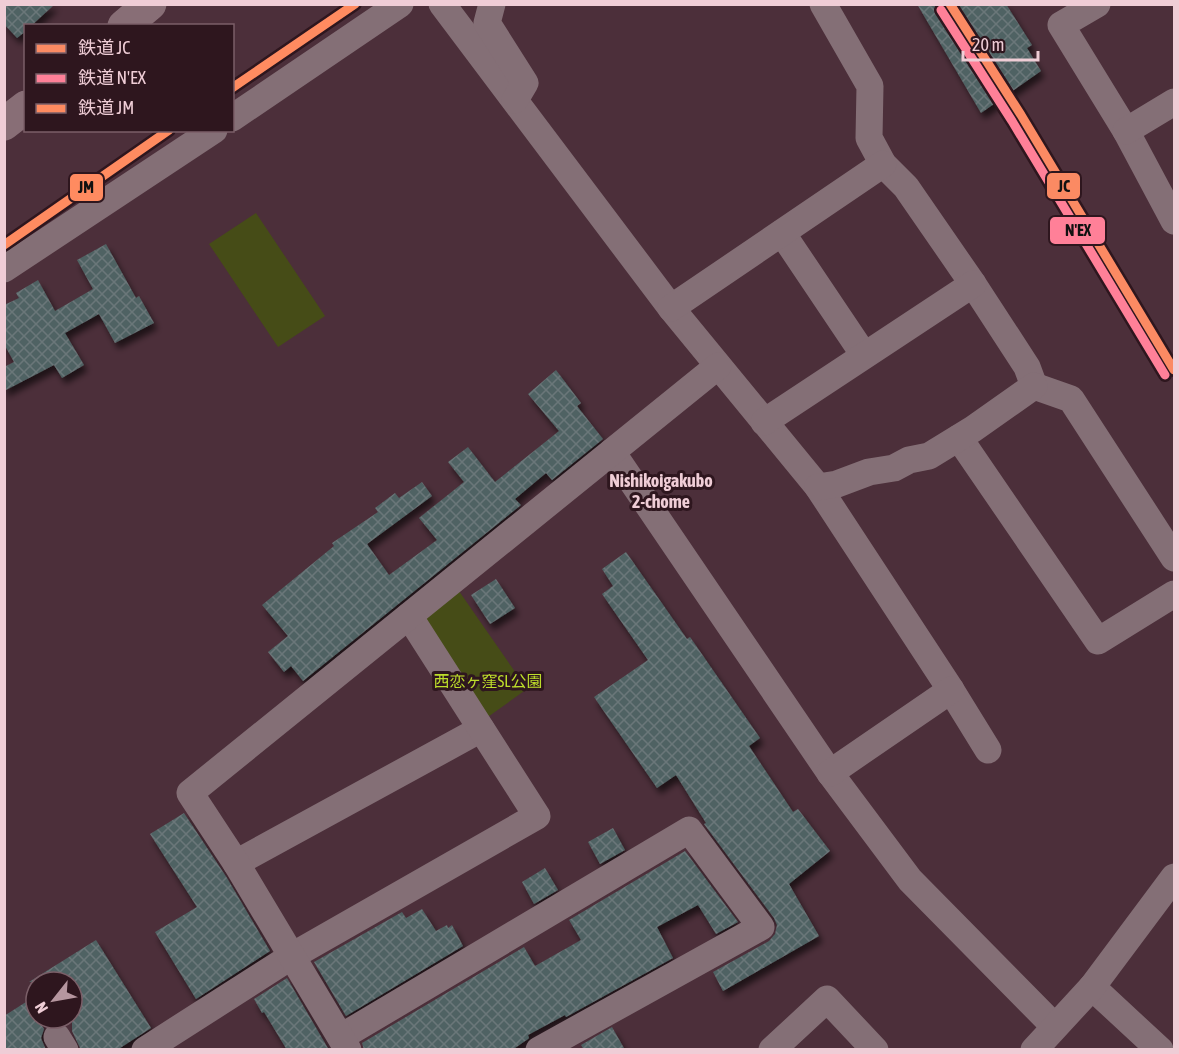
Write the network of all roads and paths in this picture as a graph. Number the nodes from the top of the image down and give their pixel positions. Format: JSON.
{"nodes":[{"id":1,"x":150,"y":4,"type":"edge"},
{"id":2,"x":400,"y":4,"type":"edge"},
{"id":3,"x":442,"y":4,"type":"edge"},
{"id":4,"x":492,"y":4,"type":"edge"},
{"id":5,"x":824,"y":4,"type":"edge"},
{"id":6,"x":1097,"y":4,"type":"edge"},
{"id":7,"x":126,"y":24,"type":"edge"},
{"id":8,"x":515,"y":100,"type":"junction"},
{"id":9,"x":1174,"y":102,"type":"edge"},
{"id":10,"x":24,"y":109,"type":"edge"},
{"id":11,"x":234,"y":117,"type":"edge"},
{"id":12,"x":4,"y":124,"type":"edge"},
{"id":13,"x":1126,"y":131,"type":"junction"},
{"id":14,"x":211,"y":132,"type":"edge"},
{"id":15,"x":883,"y":164,"type":"junction"},
{"id":16,"x":1174,"y":221,"type":"edge"},
{"id":17,"x":782,"y":232,"type":"junction"},
{"id":18,"x":4,"y":269,"type":"edge"},
{"id":19,"x":973,"y":284,"type":"junction"},
{"id":20,"x":671,"y":308,"type":"junction"},
{"id":21,"x":864,"y":355,"type":"junction"},
{"id":22,"x":718,"y":366,"type":"junction"},
{"id":23,"x":1034,"y":387,"type":"junction"},
{"id":24,"x":764,"y":422,"type":"junction"},
{"id":25,"x":959,"y":438,"type":"junction"},
{"id":26,"x":612,"y":452,"type":"junction"},
{"id":27,"x":818,"y":487,"type":"junction"},
{"id":28,"x":1174,"y":558,"type":"edge"},
{"id":29,"x":1174,"y":594,"type":"edge"},
{"id":30,"x":409,"y":616,"type":"junction"},
{"id":31,"x":951,"y":690,"type":"junction"},
{"id":32,"x":481,"y":729,"type":"junction"},
{"id":33,"x":988,"y":750,"type":"dead end"},
{"id":34,"x":830,"y":773,"type":"junction"},
{"id":35,"x":236,"y":863,"type":"junction"},
{"id":36,"x":1172,"y":884,"type":"edge"},
{"id":37,"x":292,"y":956,"type":"junction"},
{"id":38,"x":1092,"y":987,"type":"junction"},
{"id":39,"x":1054,"y":1026,"type":"junction"},
{"id":40,"x":345,"y":1043,"type":"edge"},
{"id":41,"x":145,"y":1050,"type":"edge"},
{"id":42,"x":539,"y":1050,"type":"edge"},
{"id":43,"x":772,"y":1050,"type":"edge"},
{"id":44,"x":875,"y":1050,"type":"edge"},
{"id":45,"x":1034,"y":1050,"type":"edge"},
{"id":46,"x":1160,"y":1050,"type":"edge"}],
"edges":[{"from":1,"to":7,"type":"main road"},
{"from":2,"to":11,"type":"street"},
{"from":3,"to":8,"type":"street"},
{"from":4,"to":8,"type":"street"},
{"from":5,"to":15,"type":"street"},
{"from":6,"to":13,"type":"street"},
{"from":8,"to":20,"type":"street"},
{"from":9,"to":13,"type":"street"},
{"from":10,"to":12,"type":"main road"},
{"from":13,"to":16,"type":"street"},
{"from":14,"to":18,"type":"street"},
{"from":15,"to":17,"type":"street"},
{"from":15,"to":19,"type":"street"},
{"from":17,"to":20,"type":"street"},
{"from":17,"to":21,"type":"street"},
{"from":19,"to":21,"type":"street"},
{"from":19,"to":23,"type":"street"},
{"from":20,"to":22,"type":"street"},
{"from":21,"to":24,"type":"street"},
{"from":22,"to":24,"type":"street"},
{"from":22,"to":26,"type":"street"},
{"from":23,"to":25,"type":"street"},
{"from":23,"to":28,"type":"street"},
{"from":24,"to":27,"type":"street"},
{"from":25,"to":27,"type":"street"},
{"from":25,"to":29,"type":"street"},
{"from":26,"to":30,"type":"street"},
{"from":26,"to":34,"type":"street"},
{"from":27,"to":31,"type":"street"},
{"from":30,"to":32,"type":"street"},
{"from":30,"to":35,"type":"street"},
{"from":31,"to":33,"type":"street"},
{"from":31,"to":34,"type":"street"},
{"from":32,"to":35,"type":"street"},
{"from":32,"to":37,"type":"street"},
{"from":34,"to":39,"type":"street"},
{"from":35,"to":37,"type":"street"},
{"from":36,"to":38,"type":"street"},
{"from":37,"to":40,"type":"street"},
{"from":37,"to":41,"type":"street"},
{"from":38,"to":39,"type":"street"},
{"from":38,"to":46,"type":"street"},
{"from":39,"to":45,"type":"street"},
{"from":40,"to":42,"type":"street"},
{"from":43,"to":44,"type":"street"}]}
